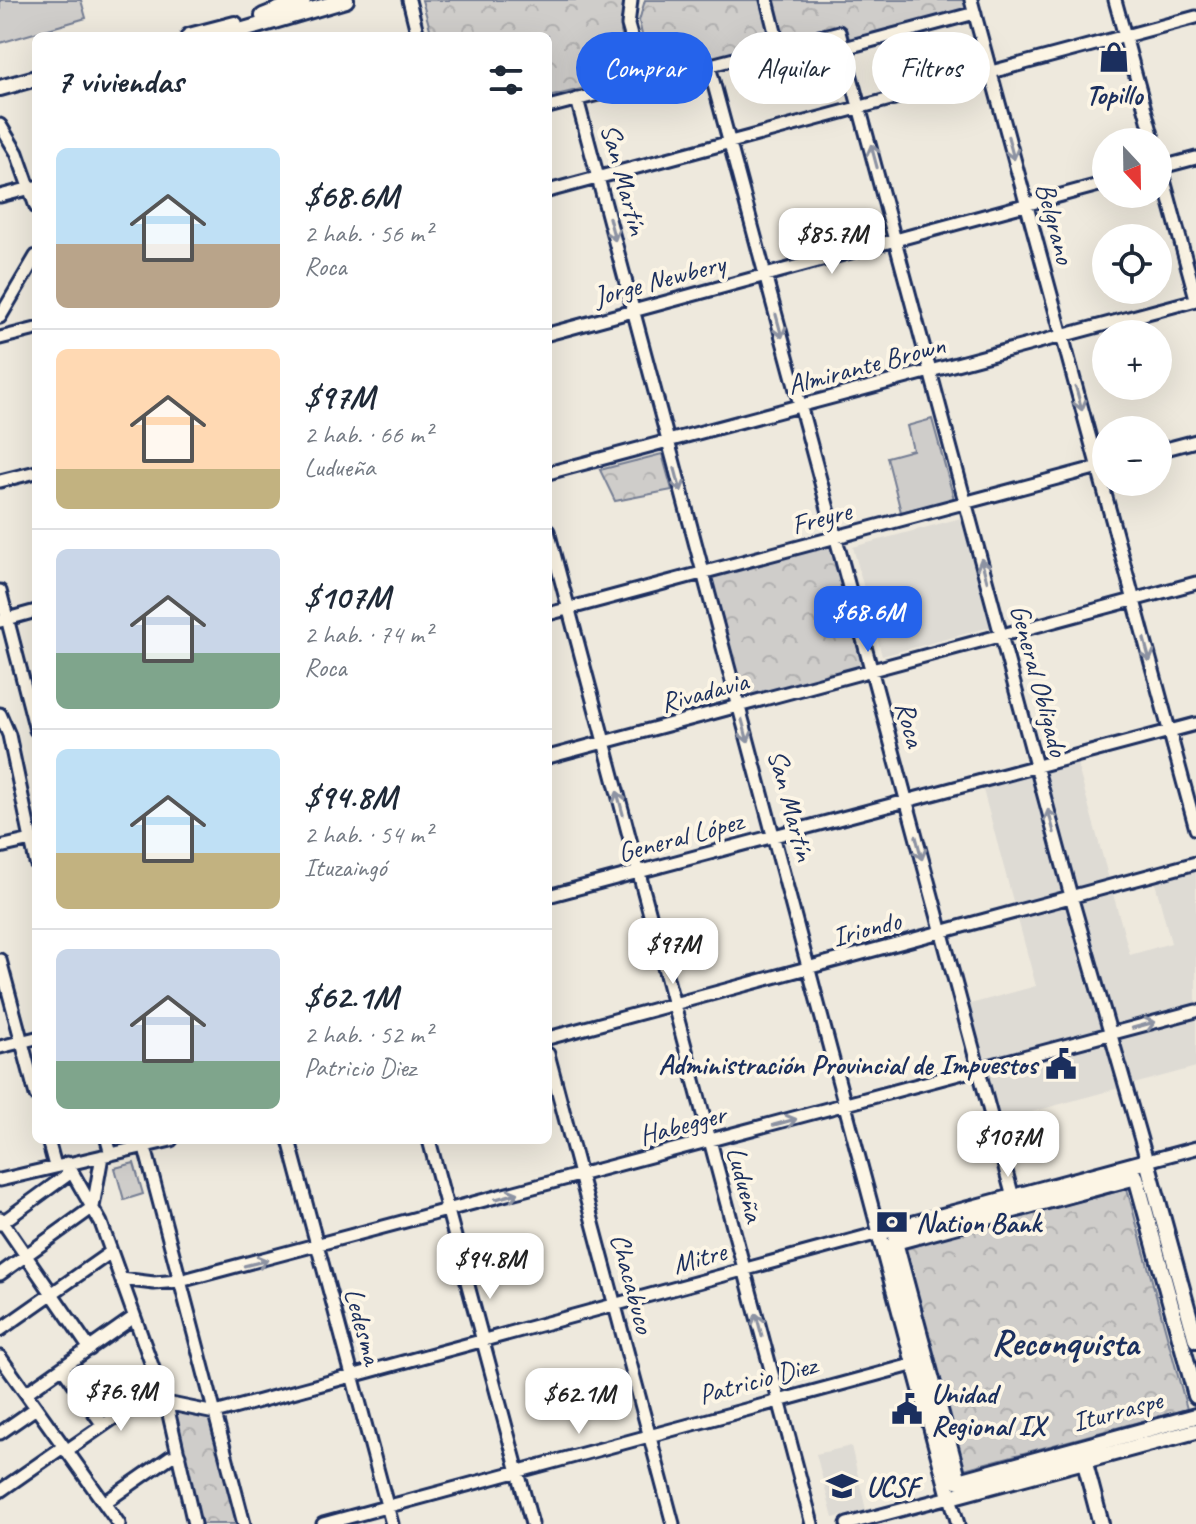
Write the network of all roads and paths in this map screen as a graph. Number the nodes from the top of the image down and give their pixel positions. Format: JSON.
{"nodes":[{"id":1,"x":346,"y":0,"type":"edge"},
{"id":2,"x":409,"y":0,"type":"edge"},
{"id":3,"x":631,"y":0,"type":"edge"},
{"id":4,"x":767,"y":0,"type":"edge"},
{"id":5,"x":971,"y":0,"type":"edge"},
{"id":6,"x":1115,"y":0,"type":"edge"},
{"id":7,"x":293,"y":4,"type":"edge"},
{"id":8,"x":975,"y":13,"type":"junction"},
{"id":9,"x":1196,"y":17,"type":"edge"},
{"id":10,"x":272,"y":24,"type":"edge"},
{"id":11,"x":217,"y":32,"type":"edge"},
{"id":12,"x":239,"y":32,"type":"edge"},
{"id":13,"x":417,"y":32,"type":"edge"},
{"id":14,"x":630,"y":32,"type":"edge"},
{"id":15,"x":775,"y":32,"type":"edge"},
{"id":16,"x":1125,"y":36,"type":"junction"},
{"id":17,"x":856,"y":45,"type":"edge"},
{"id":18,"x":991,"y":73,"type":"junction"},
{"id":19,"x":32,"y":79,"type":"edge"},
{"id":20,"x":713,"y":80,"type":"edge"},
{"id":21,"x":0,"y":88,"type":"edge"},
{"id":22,"x":32,"y":89,"type":"edge"},
{"id":23,"x":856,"y":90,"type":"edge"},
{"id":24,"x":0,"y":98,"type":"edge"},
{"id":25,"x":576,"y":99,"type":"edge"},
{"id":26,"x":578,"y":104,"type":"edge"},
{"id":27,"x":552,"y":106,"type":"edge"},
{"id":28,"x":861,"y":107,"type":"junction"},
{"id":29,"x":0,"y":125,"type":"edge"},
{"id":30,"x":1150,"y":128,"type":"edge"},
{"id":31,"x":730,"y":142,"type":"junction"},
{"id":32,"x":1196,"y":158,"type":"edge"},
{"id":33,"x":1172,"y":163,"type":"edge"},
{"id":34,"x":598,"y":178,"type":"junction"},
{"id":35,"x":32,"y":185,"type":"edge"},
{"id":36,"x":32,"y":187,"type":"edge"},
{"id":37,"x":1092,"y":187,"type":"edge"},
{"id":38,"x":552,"y":190,"type":"edge"},
{"id":39,"x":0,"y":196,"type":"edge"},
{"id":40,"x":1026,"y":205,"type":"junction"},
{"id":41,"x":1171,"y":208,"type":"edge"},
{"id":42,"x":896,"y":240,"type":"junction"},
{"id":43,"x":32,"y":263,"type":"edge"},
{"id":44,"x":766,"y":276,"type":"junction"},
{"id":45,"x":1196,"y":299,"type":"edge"},
{"id":46,"x":633,"y":311,"type":"junction"},
{"id":47,"x":0,"y":317,"type":"edge"},
{"id":48,"x":32,"y":330,"type":"edge"},
{"id":49,"x":552,"y":333,"type":"edge"},
{"id":50,"x":1062,"y":336,"type":"junction"},
{"id":51,"x":0,"y":338,"type":"edge"},
{"id":52,"x":931,"y":371,"type":"junction"},
{"id":53,"x":801,"y":406,"type":"junction"},
{"id":54,"x":1092,"y":434,"type":"edge"},
{"id":55,"x":1196,"y":441,"type":"edge"},
{"id":56,"x":668,"y":442,"type":"junction"},
{"id":57,"x":1172,"y":447,"type":"edge"},
{"id":58,"x":1092,"y":470,"type":"edge"},
{"id":59,"x":552,"y":472,"type":"edge"},
{"id":60,"x":32,"y":473,"type":"edge"},
{"id":61,"x":0,"y":481,"type":"edge"},
{"id":62,"x":1109,"y":496,"type":"edge"},
{"id":63,"x":966,"y":502,"type":"junction"},
{"id":64,"x":836,"y":538,"type":"junction"},
{"id":65,"x":552,"y":546,"type":"edge"},
{"id":66,"x":703,"y":573,"type":"junction"},
{"id":67,"x":1196,"y":583,"type":"edge"},
{"id":68,"x":0,"y":591,"type":"edge"},
{"id":69,"x":1133,"y":600,"type":"junction"},
{"id":70,"x":569,"y":608,"type":"junction"},
{"id":71,"x":32,"y":612,"type":"edge"},
{"id":72,"x":552,"y":613,"type":"edge"},
{"id":73,"x":4,"y":620,"type":"edge"},
{"id":74,"x":1001,"y":635,"type":"junction"},
{"id":75,"x":872,"y":671,"type":"junction"},
{"id":76,"x":739,"y":706,"type":"junction"},
{"id":77,"x":0,"y":714,"type":"edge"},
{"id":78,"x":32,"y":716,"type":"edge"},
{"id":79,"x":1196,"y":724,"type":"edge"},
{"id":80,"x":1169,"y":732,"type":"junction"},
{"id":81,"x":604,"y":742,"type":"junction"},
{"id":82,"x":552,"y":756,"type":"edge"},
{"id":83,"x":1036,"y":767,"type":"junction"},
{"id":84,"x":907,"y":802,"type":"junction"},
{"id":85,"x":1196,"y":829,"type":"edge"},
{"id":86,"x":32,"y":836,"type":"edge"},
{"id":87,"x":773,"y":837,"type":"junction"},
{"id":88,"x":32,"y":840,"type":"edge"},
{"id":89,"x":0,"y":847,"type":"edge"},
{"id":90,"x":1196,"y":863,"type":"edge"},
{"id":91,"x":639,"y":872,"type":"junction"},
{"id":92,"x":552,"y":895,"type":"edge"},
{"id":93,"x":1071,"y":896,"type":"junction"},
{"id":94,"x":942,"y":932,"type":"junction"},
{"id":95,"x":0,"y":960,"type":"edge"},
{"id":96,"x":808,"y":968,"type":"junction"},
{"id":97,"x":675,"y":1004,"type":"junction"},
{"id":98,"x":1196,"y":1011,"type":"edge"},
{"id":99,"x":1110,"y":1034,"type":"junction"},
{"id":100,"x":552,"y":1037,"type":"edge"},
{"id":101,"x":32,"y":1039,"type":"edge"},
{"id":102,"x":21,"y":1041,"type":"junction"},
{"id":103,"x":0,"y":1047,"type":"edge"},
{"id":104,"x":552,"y":1069,"type":"edge"},
{"id":105,"x":979,"y":1070,"type":"junction"},
{"id":106,"x":32,"y":1081,"type":"edge"},
{"id":107,"x":845,"y":1106,"type":"junction"},
{"id":108,"x":710,"y":1141,"type":"junction"},
{"id":109,"x":50,"y":1144,"type":"edge"},
{"id":110,"x":107,"y":1144,"type":"edge"},
{"id":111,"x":290,"y":1144,"type":"edge"},
{"id":112,"x":430,"y":1144,"type":"edge"},
{"id":113,"x":141,"y":1145,"type":"edge"},
{"id":114,"x":1196,"y":1148,"type":"edge"},
{"id":115,"x":106,"y":1155,"type":"junction"},
{"id":116,"x":1147,"y":1161,"type":"junction"},
{"id":117,"x":64,"y":1167,"type":"junction"},
{"id":118,"x":580,"y":1176,"type":"junction"},
{"id":119,"x":0,"y":1180,"type":"edge"},
{"id":120,"x":1014,"y":1204,"type":"junction"},
{"id":121,"x":93,"y":1207,"type":"junction"},
{"id":122,"x":448,"y":1212,"type":"junction"},
{"id":123,"x":1,"y":1221,"type":"edge"},
{"id":124,"x":879,"y":1233,"type":"junction"},
{"id":125,"x":895,"y":1242,"type":"joint"},
{"id":126,"x":318,"y":1247,"type":"junction"},
{"id":127,"x":111,"y":1252,"type":"junction"},
{"id":128,"x":27,"y":1256,"type":"junction"},
{"id":129,"x":745,"y":1271,"type":"junction"},
{"id":130,"x":0,"y":1274,"type":"edge"},
{"id":131,"x":121,"y":1279,"type":"junction"},
{"id":132,"x":180,"y":1281,"type":"junction"},
{"id":133,"x":53,"y":1293,"type":"junction"},
{"id":134,"x":1183,"y":1296,"type":"edge"},
{"id":135,"x":615,"y":1307,"type":"junction"},
{"id":136,"x":134,"y":1317,"type":"junction"},
{"id":137,"x":0,"y":1330,"type":"edge"},
{"id":138,"x":1196,"y":1340,"type":"edge"},
{"id":139,"x":483,"y":1343,"type":"junction"},
{"id":140,"x":90,"y":1349,"type":"junction"},
{"id":141,"x":0,"y":1357,"type":"edge"},
{"id":142,"x":921,"y":1362,"type":"junction"},
{"id":143,"x":63,"y":1368,"type":"junction"},
{"id":144,"x":11,"y":1372,"type":"junction"},
{"id":145,"x":352,"y":1377,"type":"junction"},
{"id":146,"x":0,"y":1380,"type":"edge"},
{"id":147,"x":157,"y":1388,"type":"junction"},
{"id":148,"x":26,"y":1393,"type":"junction"},
{"id":149,"x":1196,"y":1396,"type":"edge"},
{"id":150,"x":779,"y":1400,"type":"junction"},
{"id":151,"x":166,"y":1403,"type":"junction"},
{"id":152,"x":36,"y":1408,"type":"junction"},
{"id":153,"x":215,"y":1413,"type":"junction"},
{"id":154,"x":1196,"y":1416,"type":"edge"},
{"id":155,"x":103,"y":1425,"type":"junction"},
{"id":156,"x":1196,"y":1431,"type":"edge"},
{"id":157,"x":0,"y":1433,"type":"edge"},
{"id":158,"x":649,"y":1435,"type":"junction"},
{"id":159,"x":64,"y":1449,"type":"junction"},
{"id":160,"x":1083,"y":1454,"type":"junction"},
{"id":161,"x":179,"y":1455,"type":"junction"},
{"id":162,"x":518,"y":1471,"type":"junction"},
{"id":163,"x":959,"y":1481,"type":"joint"},
{"id":164,"x":0,"y":1491,"type":"edge"},
{"id":165,"x":950,"y":1497,"type":"junction"},
{"id":166,"x":104,"y":1503,"type":"junction"},
{"id":167,"x":387,"y":1506,"type":"junction"},
{"id":168,"x":119,"y":1524,"type":"edge"},
{"id":169,"x":194,"y":1524,"type":"edge"},
{"id":170,"x":244,"y":1524,"type":"edge"},
{"id":171,"x":323,"y":1524,"type":"edge"},
{"id":172,"x":392,"y":1524,"type":"edge"},
{"id":173,"x":532,"y":1524,"type":"edge"},
{"id":174,"x":673,"y":1524,"type":"edge"},
{"id":175,"x":812,"y":1524,"type":"edge"},
{"id":176,"x":847,"y":1524,"type":"edge"},
{"id":177,"x":958,"y":1524,"type":"edge"},
{"id":178,"x":1101,"y":1524,"type":"edge"}],
"edges":[{"from":1,"to":7,"type":"main road"},
{"from":2,"to":13,"type":"street"},
{"from":3,"to":14,"type":"street"},
{"from":4,"to":15,"type":"street"},
{"from":5,"to":8,"type":"street","name":"Belgrano"},
{"from":6,"to":16,"type":"street"},
{"from":7,"to":10,"type":"main road"},
{"from":8,"to":17,"type":"street"},
{"from":8,"to":18,"type":"street","name":"Belgrano"},
{"from":9,"to":16,"type":"street"},
{"from":10,"to":11,"type":"main road"},
{"from":10,"to":12,"type":"main road"},
{"from":16,"to":18,"type":"street"},
{"from":16,"to":30,"type":"street"},
{"from":18,"to":28,"type":"street"},
{"from":18,"to":40,"type":"street","name":"Belgrano","one_way":true},
{"from":19,"to":21,"type":"main road"},
{"from":20,"to":31,"type":"street","name":"Roca"},
{"from":22,"to":24,"type":"main road"},
{"from":23,"to":28,"type":"street","name":"General Obligado"},
{"from":25,"to":27,"type":"street"},
{"from":26,"to":34,"type":"street","name":"San Martín"},
{"from":28,"to":31,"type":"street"},
{"from":42,"to":28,"type":"street","name":"General Obligado","one_way":true},
{"from":29,"to":35,"type":"street"},
{"from":31,"to":34,"type":"street"},
{"from":31,"to":44,"type":"street","name":"Roca"},
{"from":32,"to":33,"type":"street"},
{"from":34,"to":38,"type":"street"},
{"from":34,"to":46,"type":"street","name":"San Martín","one_way":true},
{"from":36,"to":39,"type":"street"},
{"from":37,"to":40,"type":"street","name":"Jorge Newbery"},
{"from":40,"to":42,"type":"street","name":"Jorge Newbery"},
{"from":40,"to":50,"type":"street","name":"Belgrano"},
{"from":41,"to":45,"type":"street"},
{"from":42,"to":44,"type":"street","name":"Jorge Newbery"},
{"from":42,"to":52,"type":"street","name":"General Obligado"},
{"from":43,"to":47,"type":"street"},
{"from":44,"to":46,"type":"street","name":"Jorge Newbery"},
{"from":44,"to":53,"type":"street","name":"Roca","one_way":true},
{"from":45,"to":50,"type":"street","name":"Almirante Brown"},
{"from":46,"to":49,"type":"street","name":"Jorge Newbery"},
{"from":46,"to":56,"type":"street","name":"San Martín"},
{"from":48,"to":51,"type":"street"},
{"from":50,"to":52,"type":"street","name":"Almirante Brown"},
{"from":50,"to":54,"type":"street","name":"Belgrano","one_way":true},
{"from":52,"to":53,"type":"street","name":"Almirante Brown"},
{"from":52,"to":63,"type":"street","name":"General Obligado"},
{"from":53,"to":56,"type":"street","name":"Almirante Brown"},
{"from":53,"to":64,"type":"street","name":"Roca"},
{"from":55,"to":57,"type":"street"},
{"from":56,"to":59,"type":"street","name":"Almirante Brown"},
{"from":56,"to":66,"type":"street","name":"San Martín","one_way":true},
{"from":58,"to":63,"type":"street","name":"Freyre"},
{"from":60,"to":61,"type":"street"},
{"from":62,"to":69,"type":"street","name":"Belgrano"},
{"from":63,"to":64,"type":"street","name":"Freyre"},
{"from":74,"to":63,"type":"street","name":"General Obligado","one_way":true},
{"from":64,"to":66,"type":"street","name":"Freyre"},
{"from":64,"to":75,"type":"street","name":"Roca"},
{"from":65,"to":70,"type":"street","name":"Ludueña"},
{"from":66,"to":70,"type":"street","name":"Freyre"},
{"from":66,"to":76,"type":"street","name":"San Martín"},
{"from":67,"to":69,"type":"street","name":"Rivadavia"},
{"from":68,"to":73,"type":"street"},
{"from":69,"to":74,"type":"street","name":"Rivadavia"},
{"from":69,"to":80,"type":"street","name":"Belgrano","one_way":true},
{"from":70,"to":72,"type":"street","name":"Freyre"},
{"from":70,"to":81,"type":"street","name":"Ludueña"},
{"from":71,"to":73,"type":"street"},
{"from":73,"to":78,"type":"street"},
{"from":74,"to":75,"type":"street","name":"Rivadavia"},
{"from":74,"to":83,"type":"street","name":"General Obligado"},
{"from":75,"to":76,"type":"street","name":"Rivadavia"},
{"from":75,"to":84,"type":"street","name":"Roca"},
{"from":76,"to":81,"type":"street","name":"Rivadavia"},
{"from":76,"to":87,"type":"street","name":"San Martín","one_way":true},
{"from":77,"to":86,"type":"street"},
{"from":79,"to":80,"type":"street","name":"General López"},
{"from":80,"to":83,"type":"street","name":"General López"},
{"from":80,"to":85,"type":"street","name":"Belgrano"},
{"from":81,"to":82,"type":"street","name":"Rivadavia"},
{"from":91,"to":81,"type":"street","name":"Ludueña","one_way":true},
{"from":83,"to":84,"type":"street","name":"General López"},
{"from":93,"to":83,"type":"street","name":"General Obligado","one_way":true},
{"from":84,"to":87,"type":"street","name":"General López"},
{"from":84,"to":94,"type":"street","name":"Roca","one_way":true},
{"from":87,"to":91,"type":"street","name":"General López"},
{"from":87,"to":96,"type":"street","name":"San Martín"},
{"from":88,"to":89,"type":"street"},
{"from":90,"to":93,"type":"street","name":"Iriondo"},
{"from":91,"to":92,"type":"street","name":"General López"},
{"from":91,"to":97,"type":"street","name":"Ludueña"},
{"from":93,"to":94,"type":"street","name":"Iriondo"},
{"from":93,"to":99,"type":"street","name":"General Obligado"},
{"from":94,"to":96,"type":"street","name":"Iriondo"},
{"from":94,"to":105,"type":"street","name":"Roca"},
{"from":95,"to":102,"type":"street"},
{"from":96,"to":97,"type":"street","name":"Iriondo"},
{"from":96,"to":107,"type":"street","name":"San Martín"},
{"from":97,"to":100,"type":"street","name":"Iriondo"},
{"from":97,"to":108,"type":"street","name":"Ludueña"},
{"from":99,"to":98,"type":"street","name":"Habegger","one_way":true},
{"from":99,"to":105,"type":"street","name":"Habegger"},
{"from":99,"to":116,"type":"street","name":"General Obligado"},
{"from":101,"to":102,"type":"street"},
{"from":102,"to":103,"type":"street"},
{"from":102,"to":106,"type":"street"},
{"from":104,"to":118,"type":"street","name":"Chacabuco"},
{"from":105,"to":107,"type":"street","name":"Habegger"},
{"from":105,"to":120,"type":"street","name":"Roca"},
{"from":108,"to":107,"type":"street","name":"Habegger","one_way":true},
{"from":107,"to":124,"type":"street","name":"San Martín"},
{"from":108,"to":118,"type":"street","name":"Habegger"},
{"from":108,"to":129,"type":"street","name":"Ludueña"},
{"from":109,"to":117,"type":"street"},
{"from":110,"to":115,"type":"street"},
{"from":111,"to":126,"type":"street","name":"Ledesma"},
{"from":112,"to":122,"type":"street"},
{"from":113,"to":115,"type":"street"},
{"from":113,"to":132,"type":"street"},
{"from":114,"to":116,"type":"street","name":"Mitre"},
{"from":115,"to":117,"type":"street"},
{"from":115,"to":121,"type":"street"},
{"from":116,"to":120,"type":"main road","name":"Mitre"},
{"from":116,"to":134,"type":"main road","name":"General Obligado"},
{"from":117,"to":119,"type":"street"},
{"from":117,"to":121,"type":"street"},
{"from":117,"to":123,"type":"street"},
{"from":122,"to":118,"type":"street","name":"Habegger","one_way":true},
{"from":118,"to":135,"type":"street","name":"Chacabuco"},
{"from":120,"to":124,"type":"main road","name":"Mitre"},
{"from":120,"to":125,"type":"main road","name":"Mitre"},
{"from":120,"to":134,"type":"main road","name":"Mitre"},
{"from":121,"to":127,"type":"street"},
{"from":121,"to":128,"type":"street"},
{"from":122,"to":126,"type":"street","name":"Habegger"},
{"from":122,"to":139,"type":"street"},
{"from":123,"to":128,"type":"street"},
{"from":124,"to":129,"type":"street","name":"Mitre"},
{"from":124,"to":142,"type":"main road","name":"San Martín"},
{"from":125,"to":142,"type":"main road","name":"San Martín"},
{"from":132,"to":126,"type":"street","name":"Habegger","one_way":true},
{"from":126,"to":145,"type":"street","name":"Ledesma"},
{"from":127,"to":131,"type":"street"},
{"from":127,"to":133,"type":"street"},
{"from":128,"to":130,"type":"street"},
{"from":128,"to":133,"type":"street"},
{"from":129,"to":135,"type":"street","name":"Mitre"},
{"from":150,"to":129,"type":"street","name":"Ludueña","one_way":true},
{"from":131,"to":132,"type":"street","name":"Habegger"},
{"from":131,"to":136,"type":"street"},
{"from":132,"to":153,"type":"street"},
{"from":133,"to":137,"type":"street"},
{"from":133,"to":140,"type":"street"},
{"from":134,"to":138,"type":"main road","name":"General Obligado"},
{"from":134,"to":149,"type":"main road"},
{"from":135,"to":139,"type":"street","name":"Mitre"},
{"from":135,"to":158,"type":"street","name":"Chacabuco"},
{"from":136,"to":140,"type":"street"},
{"from":136,"to":147,"type":"street"},
{"from":139,"to":145,"type":"street","name":"Mitre"},
{"from":139,"to":162,"type":"street"},
{"from":140,"to":143,"type":"street"},
{"from":141,"to":144,"type":"street"},
{"from":142,"to":150,"type":"street","name":"Patricio Diez"},
{"from":142,"to":163,"type":"main road","name":"San Martín"},
{"from":142,"to":165,"type":"main road","name":"San Martín"},
{"from":143,"to":148,"type":"street"},
{"from":143,"to":155,"type":"street"},
{"from":144,"to":146,"type":"street"},
{"from":144,"to":148,"type":"street"},
{"from":145,"to":153,"type":"street","name":"Mitre"},
{"from":145,"to":167,"type":"street","name":"Ledesma"},
{"from":147,"to":151,"type":"street"},
{"from":147,"to":155,"type":"street"},
{"from":148,"to":152,"type":"street"},
{"from":150,"to":158,"type":"street","name":"Patricio Diez"},
{"from":150,"to":175,"type":"street","name":"Ludueña"},
{"from":151,"to":153,"type":"street"},
{"from":151,"to":161,"type":"street"},
{"from":152,"to":157,"type":"street"},
{"from":152,"to":159,"type":"street"},
{"from":153,"to":170,"type":"street"},
{"from":154,"to":160,"type":"main road","name":"Iturraspe"},
{"from":155,"to":159,"type":"street"},
{"from":156,"to":160,"type":"main road","name":"Iturraspe"},
{"from":158,"to":162,"type":"street","name":"Patricio Diez"},
{"from":158,"to":174,"type":"street","name":"Chacabuco"},
{"from":159,"to":164,"type":"street"},
{"from":159,"to":166,"type":"street"},
{"from":160,"to":163,"type":"main road","name":"Iturraspe"},
{"from":160,"to":165,"type":"main road","name":"Iturraspe"},
{"from":160,"to":178,"type":"main road"},
{"from":161,"to":166,"type":"street"},
{"from":161,"to":169,"type":"street"},
{"from":162,"to":167,"type":"street","name":"Patricio Diez"},
{"from":162,"to":173,"type":"street"},
{"from":165,"to":176,"type":"street","name":"Iturraspe"},
{"from":165,"to":177,"type":"street","name":"San Martín"},
{"from":166,"to":168,"type":"street"},
{"from":167,"to":171,"type":"street","name":"Patricio Diez"},
{"from":167,"to":172,"type":"street","name":"Ledesma"}]}
